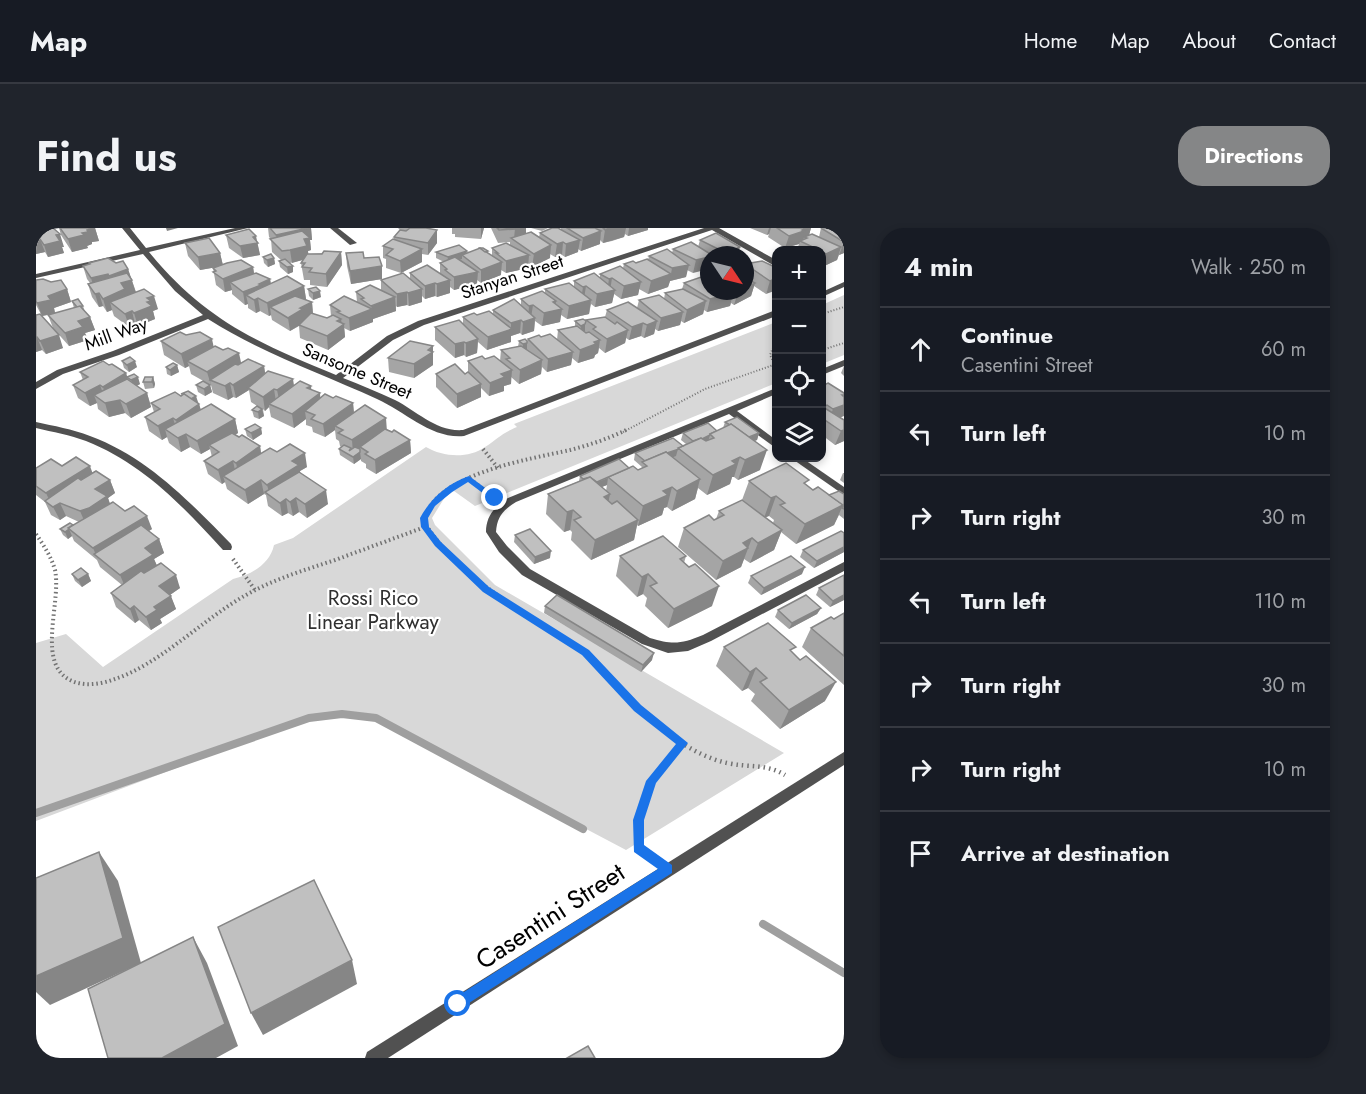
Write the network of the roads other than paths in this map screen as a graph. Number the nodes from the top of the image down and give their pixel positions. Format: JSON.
{"nodes":[{"id":1,"x":126,"y":228,"type":"edge"},
{"id":2,"x":244,"y":228,"type":"edge"},
{"id":3,"x":334,"y":228,"type":"edge"},
{"id":4,"x":712,"y":228,"type":"edge"},
{"id":5,"x":353,"y":243,"type":"dead end"},
{"id":6,"x":144,"y":250,"type":"junction"},
{"id":7,"x":772,"y":260,"type":"edge"},
{"id":8,"x":36,"y":276,"type":"edge"},
{"id":9,"x":844,"y":284,"type":"edge"},
{"id":10,"x":826,"y":291,"type":"edge"},
{"id":11,"x":210,"y":315,"type":"junction"},
{"id":12,"x":772,"y":315,"type":"edge"},
{"id":13,"x":844,"y":363,"type":"edge"},
{"id":14,"x":826,"y":370,"type":"edge"},
{"id":15,"x":336,"y":379,"type":"junction"},
{"id":16,"x":36,"y":386,"type":"edge"},
{"id":17,"x":772,"y":393,"type":"edge"},
{"id":18,"x":730,"y":410,"type":"junction"},
{"id":19,"x":36,"y":425,"type":"edge"},
{"id":20,"x":772,"y":440,"type":"edge"},
{"id":21,"x":802,"y":462,"type":"edge"},
{"id":22,"x":844,"y":492,"type":"edge"},
{"id":23,"x":227,"y":547,"type":"road end"},
{"id":24,"x":844,"y":566,"type":"edge"},
{"id":25,"x":844,"y":758,"type":"edge"},
{"id":26,"x":373,"y":1058,"type":"edge"}],
"edges":[{"from":1,"to":6,"type":"street","name":"Sansome Street"},
{"from":2,"to":6,"type":"street"},
{"from":3,"to":5,"type":"street"},
{"from":4,"to":7,"type":"street"},
{"from":4,"to":15,"type":"street","name":"Stanyan Street"},
{"from":6,"to":8,"type":"street"},
{"from":6,"to":11,"type":"street","name":"Sansome Street"},
{"from":9,"to":10,"type":"street"},
{"from":11,"to":15,"type":"street","name":"Sansome Street"},
{"from":11,"to":16,"type":"street","name":"Mill Way"},
{"from":12,"to":15,"type":"street","name":"Sansome Street"},
{"from":13,"to":14,"type":"street"},
{"from":17,"to":18,"type":"street"},
{"from":18,"to":20,"type":"street"},
{"from":18,"to":24,"type":"street"},
{"from":19,"to":23,"type":"street"},
{"from":21,"to":22,"type":"street"},
{"from":25,"to":26,"type":"street","name":"Casentini Street"}]}
